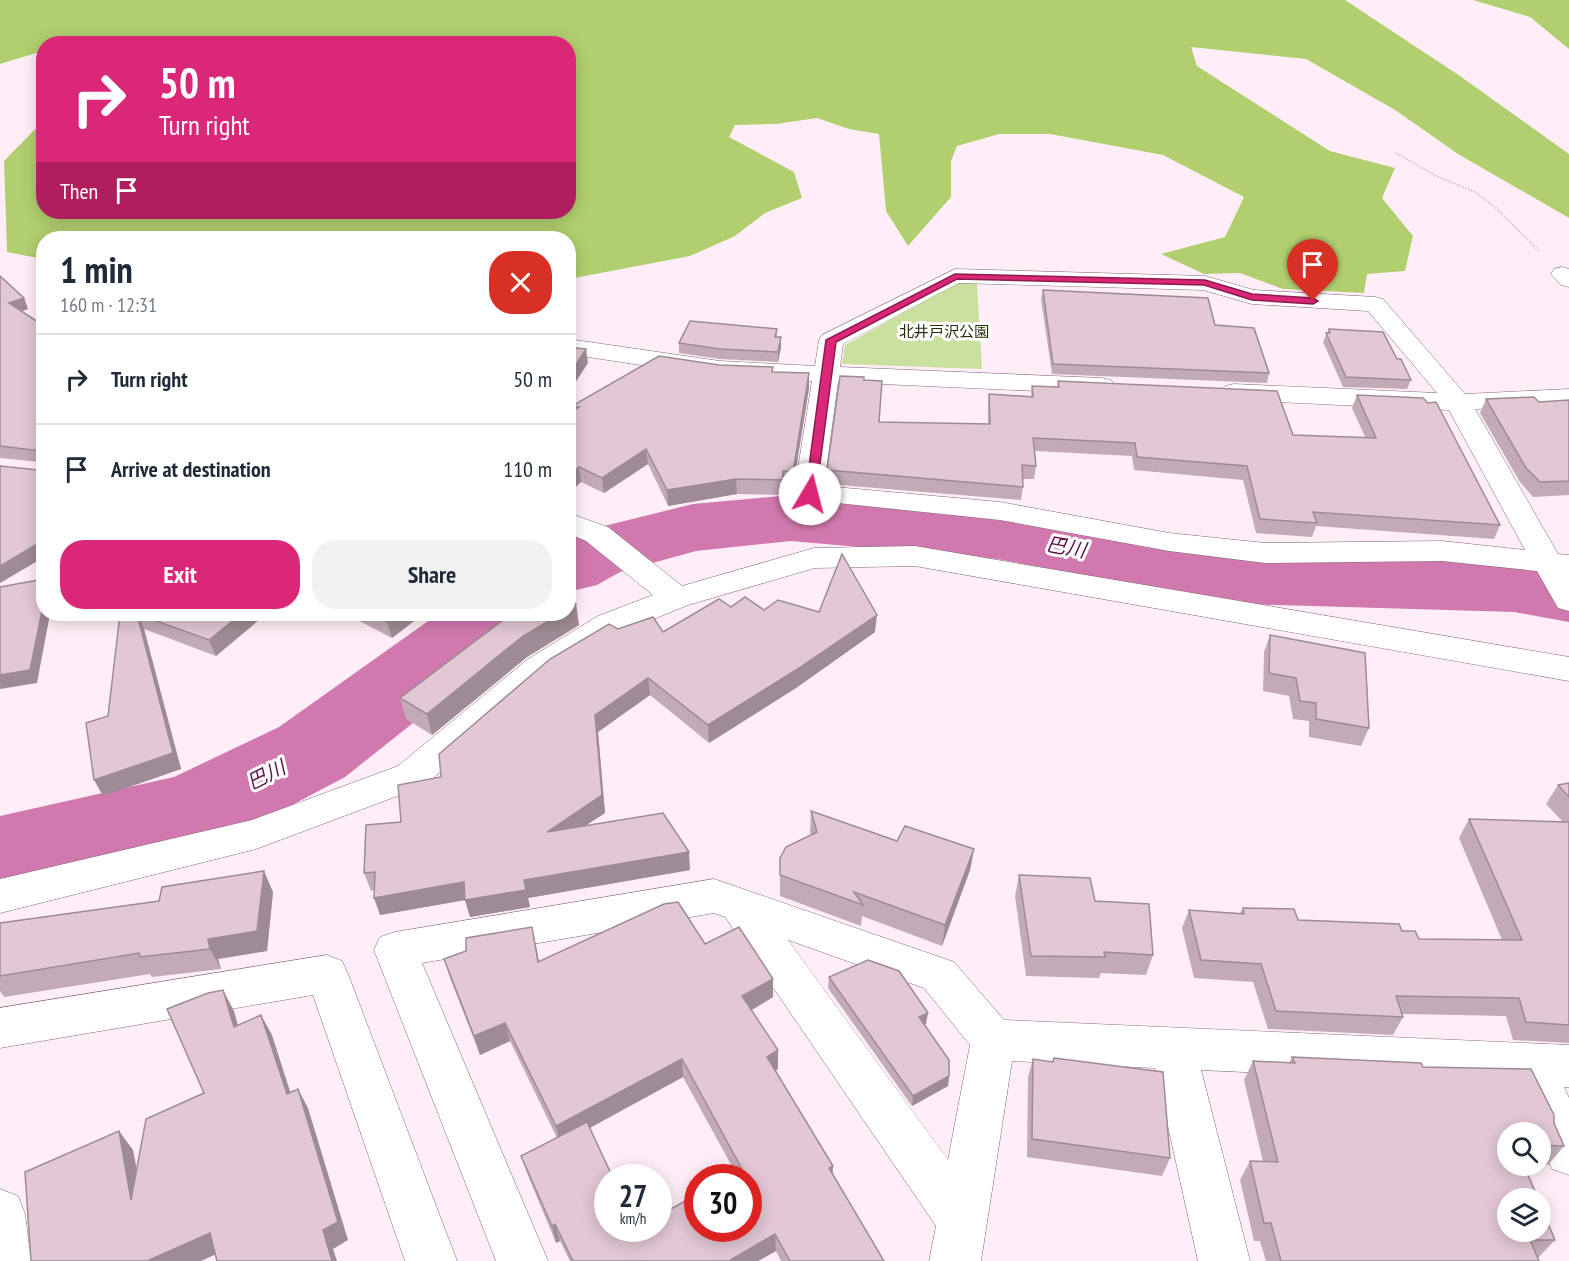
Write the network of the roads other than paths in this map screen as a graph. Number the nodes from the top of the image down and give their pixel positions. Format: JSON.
{"nodes":[{"id":1,"x":576,"y":347,"type":"edge"},
{"id":2,"x":827,"y":374,"type":"junction"},
{"id":3,"x":1125,"y":387,"type":"edge"},
{"id":4,"x":1208,"y":391,"type":"edge"},
{"id":5,"x":1569,"y":397,"type":"edge"},
{"id":6,"x":1458,"y":402,"type":"junction"},
{"id":7,"x":576,"y":525,"type":"edge"},
{"id":8,"x":1557,"y":563,"type":"edge"},
{"id":9,"x":677,"y":598,"type":"junction"},
{"id":10,"x":1569,"y":601,"type":"edge"},
{"id":11,"x":1569,"y":669,"type":"edge"},
{"id":12,"x":0,"y":896,"type":"edge"},
{"id":13,"x":739,"y":904,"type":"junction"},
{"id":14,"x":0,"y":1028,"type":"edge"},
{"id":15,"x":993,"y":1040,"type":"junction"},
{"id":16,"x":1173,"y":1048,"type":"junction"},
{"id":17,"x":1550,"y":1065,"type":"edge"},
{"id":18,"x":1569,"y":1152,"type":"edge"},
{"id":19,"x":0,"y":1214,"type":"edge"},
{"id":20,"x":959,"y":1241,"type":"edge"},
{"id":21,"x":5,"y":1261,"type":"edge"},
{"id":22,"x":431,"y":1261,"type":"edge"},
{"id":23,"x":522,"y":1261,"type":"edge"},
{"id":24,"x":1224,"y":1261,"type":"edge"}],
"edges":[{"from":1,"to":2,"type":"street"},
{"from":2,"to":3,"type":"street"},
{"from":2,"to":6,"type":"street"},
{"from":2,"to":8,"type":"street"},
{"from":4,"to":6,"type":"street"},
{"from":5,"to":6,"type":"street"},
{"from":6,"to":8,"type":"street"},
{"from":7,"to":9,"type":"street"},
{"from":8,"to":10,"type":"street"},
{"from":9,"to":11,"type":"street"},
{"from":9,"to":12,"type":"street"},
{"from":13,"to":15,"type":"street"},
{"from":13,"to":20,"type":"street"},
{"from":13,"to":23,"type":"street"},
{"from":14,"to":22,"type":"street"},
{"from":15,"to":16,"type":"street"},
{"from":15,"to":20,"type":"street"},
{"from":16,"to":17,"type":"street"},
{"from":16,"to":24,"type":"street"},
{"from":17,"to":18,"type":"street"},
{"from":19,"to":21,"type":"street"}]}
